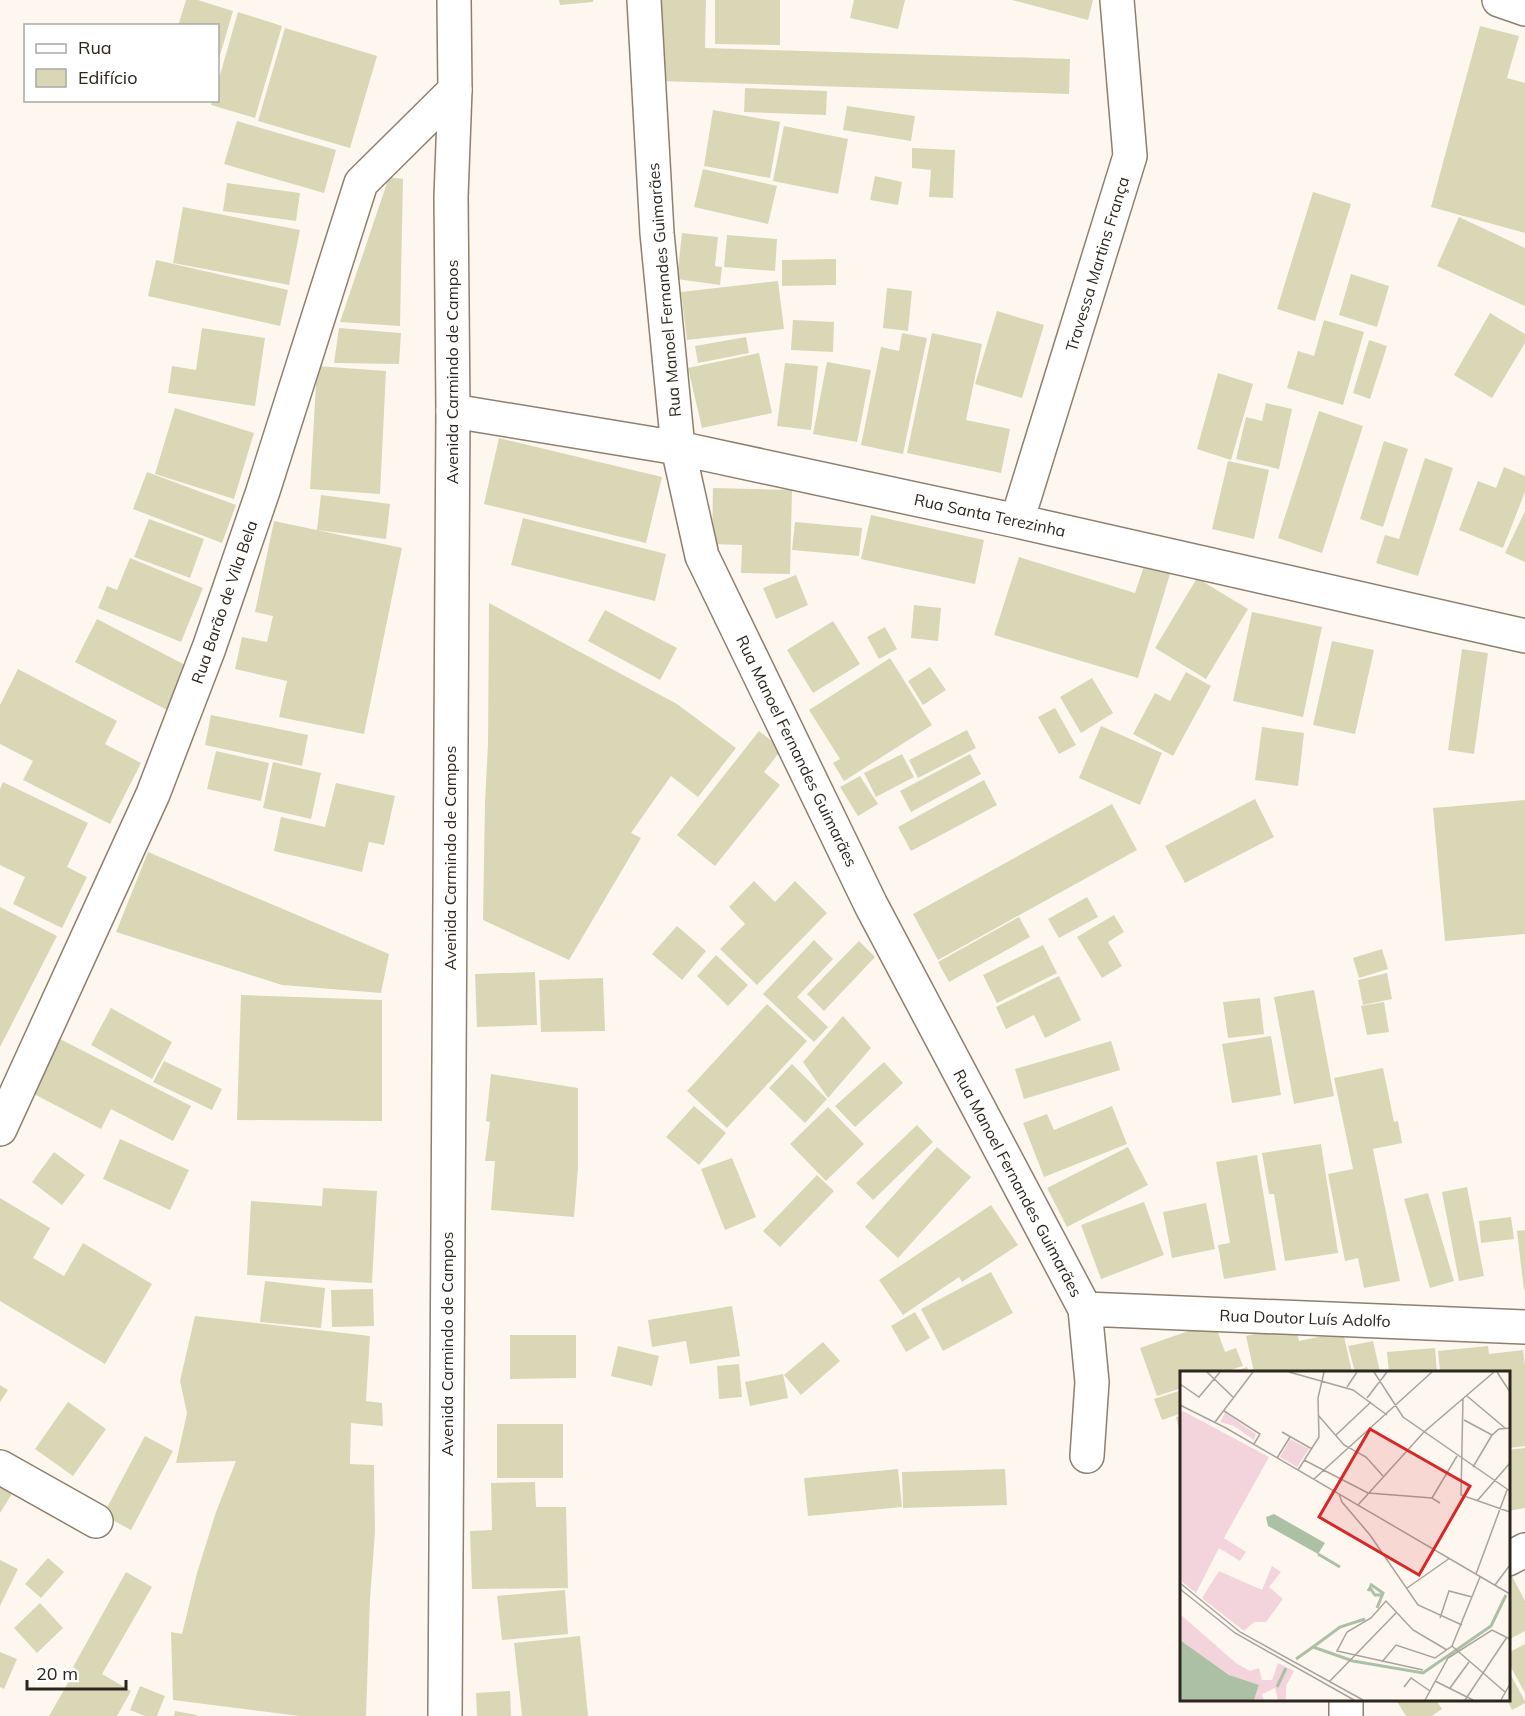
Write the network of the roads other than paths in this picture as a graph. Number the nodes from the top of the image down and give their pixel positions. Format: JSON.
{"nodes":[{"id":1,"x":454,"y":0,"type":"edge"},
{"id":2,"x":644,"y":0,"type":"edge"},
{"id":3,"x":1117,"y":0,"type":"edge"},
{"id":4,"x":1499,"y":0,"type":"edge"},
{"id":5,"x":1525,"y":9,"type":"edge"},
{"id":6,"x":455,"y":90,"type":"junction"},
{"id":7,"x":453,"y":411,"type":"junction"},
{"id":8,"x":678,"y":448,"type":"junction"},
{"id":9,"x":1017,"y":520,"type":"junction"},
{"id":10,"x":1525,"y":636,"type":"edge"},
{"id":11,"x":0,"y":1129,"type":"edge"},
{"id":12,"x":1085,"y":1309,"type":"junction"},
{"id":13,"x":1525,"y":1327,"type":"edge"},
{"id":14,"x":1087,"y":1456,"type":"dead end"},
{"id":15,"x":0,"y":1467,"type":"edge"},
{"id":16,"x":96,"y":1521,"type":"dead end"},
{"id":17,"x":1525,"y":1550,"type":"edge"},
{"id":18,"x":1510,"y":1558,"type":"edge"},
{"id":19,"x":445,"y":1716,"type":"edge"}],
"edges":[{"from":1,"to":6,"type":"street","name":"Avenida Carmindo de Campos"},
{"from":2,"to":8,"type":"street","name":"Rua Manoel Fernandes Guimarães"},
{"from":3,"to":9,"type":"street","name":"Travessa Martins França"},
{"from":4,"to":5,"type":"street"},
{"from":6,"to":7,"type":"street","name":"Avenida Carmindo de Campos"},
{"from":6,"to":11,"type":"street","name":"Rua Barão de Vila Bela"},
{"from":7,"to":8,"type":"street","name":"Rua Santa Terezinha"},
{"from":7,"to":19,"type":"street","name":"Avenida Carmindo de Campos"},
{"from":8,"to":9,"type":"street","name":"Rua Santa Terezinha"},
{"from":8,"to":12,"type":"street","name":"Rua Manoel Fernandes Guimarães"},
{"from":9,"to":10,"type":"street","name":"Rua Santa Terezinha"},
{"from":12,"to":13,"type":"street","name":"Rua Doutor Luís Adolfo"},
{"from":12,"to":14,"type":"street","name":"Rua Manoel Fernandes Guimarães"},
{"from":15,"to":16,"type":"street"},
{"from":17,"to":18,"type":"street"}]}
